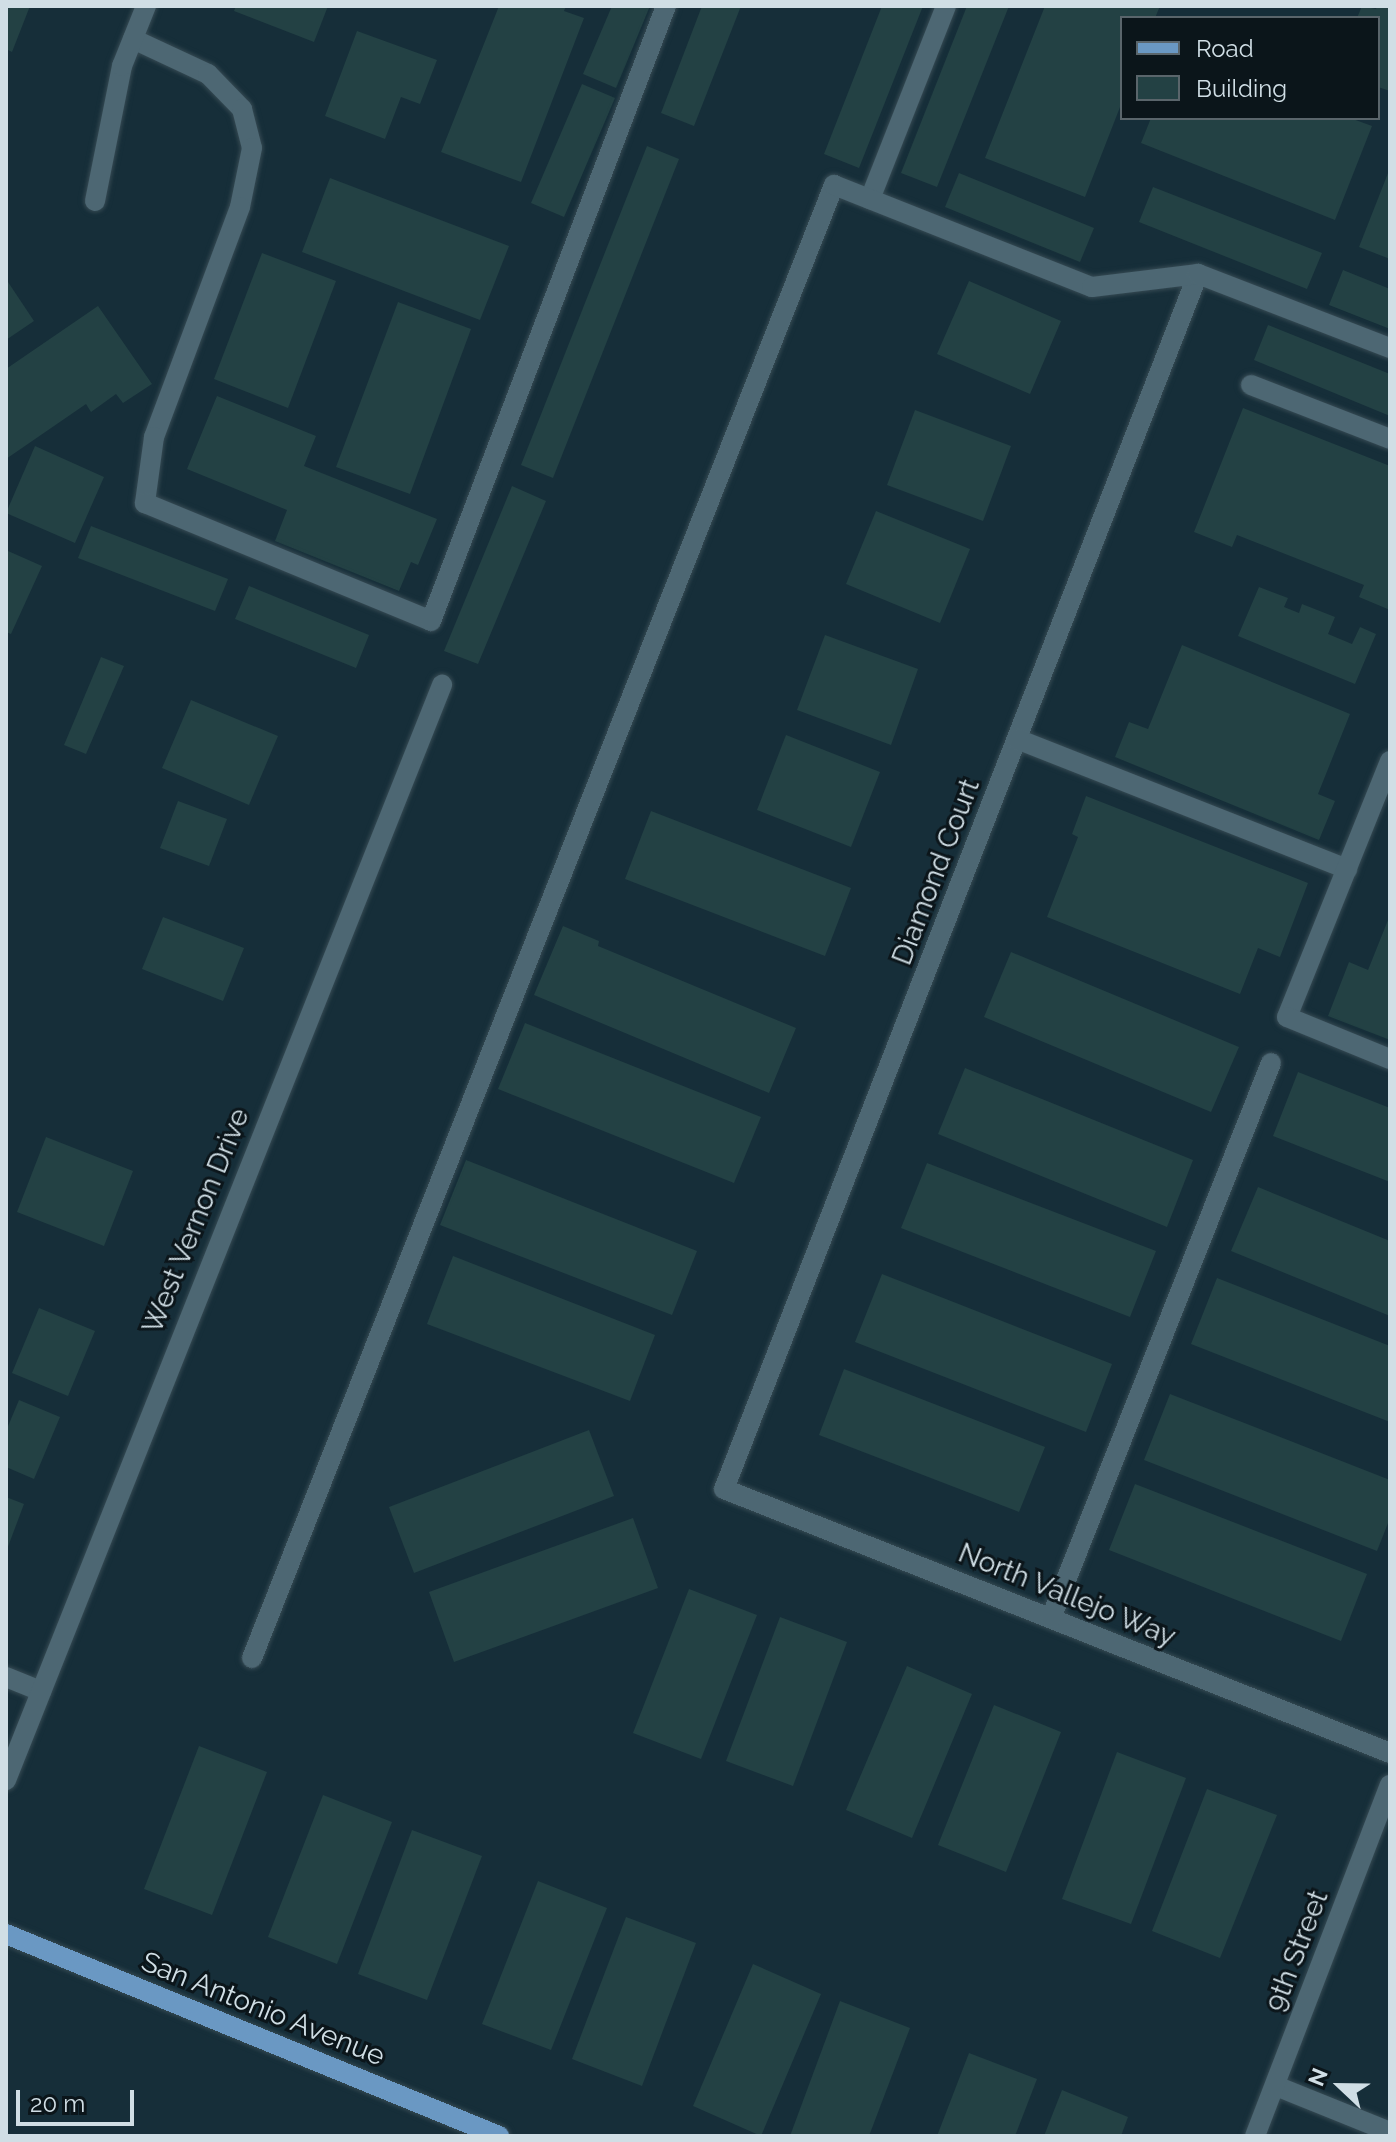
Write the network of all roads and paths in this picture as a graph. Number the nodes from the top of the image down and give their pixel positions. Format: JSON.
{"nodes":[{"id":1,"x":146,"y":6,"type":"edge"},
{"id":2,"x":666,"y":6,"type":"edge"},
{"id":3,"x":946,"y":6,"type":"edge"},
{"id":4,"x":133,"y":39,"type":"junction"},
{"id":5,"x":870,"y":199,"type":"junction"},
{"id":6,"x":95,"y":201,"type":"dead end"},
{"id":7,"x":1198,"y":274,"type":"junction"},
{"id":8,"x":1390,"y":348,"type":"edge"},
{"id":9,"x":1251,"y":385,"type":"dead end"},
{"id":10,"x":1390,"y":439,"type":"edge"},
{"id":11,"x":442,"y":685,"type":"dead end"},
{"id":12,"x":1017,"y":739,"type":"junction"},
{"id":13,"x":1390,"y":761,"type":"edge"},
{"id":14,"x":1347,"y":869,"type":"junction"},
{"id":15,"x":1390,"y":1059,"type":"edge"},
{"id":16,"x":1271,"y":1063,"type":"dead end"},
{"id":17,"x":724,"y":1489,"type":"joint"},
{"id":18,"x":1051,"y":1618,"type":"junction"},
{"id":19,"x":252,"y":1658,"type":"dead end"},
{"id":20,"x":6,"y":1677,"type":"edge"},
{"id":21,"x":41,"y":1691,"type":"junction"},
{"id":22,"x":1390,"y":1753,"type":"edge"},
{"id":23,"x":6,"y":1780,"type":"edge"},
{"id":24,"x":1390,"y":1785,"type":"edge"},
{"id":25,"x":6,"y":1934,"type":"edge"},
{"id":26,"x":1276,"y":2086,"type":"junction"},
{"id":27,"x":1390,"y":2132,"type":"edge"},
{"id":28,"x":499,"y":2136,"type":"edge"},
{"id":29,"x":1255,"y":2136,"type":"edge"}],
"edges":[{"from":1,"to":4,"type":"street"},
{"from":2,"to":4,"type":"street"},
{"from":3,"to":5,"type":"street"},
{"from":4,"to":6,"type":"street"},
{"from":5,"to":7,"type":"street"},
{"from":5,"to":19,"type":"street"},
{"from":7,"to":8,"type":"street"},
{"from":7,"to":12,"type":"street","name":"Diamond Court"},
{"from":9,"to":10,"type":"street"},
{"from":11,"to":21,"type":"street","name":"West Vernon Drive"},
{"from":12,"to":14,"type":"street"},
{"from":12,"to":17,"type":"street","name":"Diamond Court"},
{"from":13,"to":14,"type":"street"},
{"from":14,"to":15,"type":"street"},
{"from":16,"to":18,"type":"street"},
{"from":17,"to":18,"type":"street","name":"North Vallejo Way"},
{"from":18,"to":22,"type":"street","name":"North Vallejo Way"},
{"from":20,"to":21,"type":"street"},
{"from":21,"to":23,"type":"street","name":"West Vernon Drive"},
{"from":24,"to":26,"type":"street","name":"9th Street"},
{"from":25,"to":28,"type":"main road","name":"San Antonio Avenue"},
{"from":26,"to":27,"type":"street"},
{"from":26,"to":29,"type":"street","name":"9th Street"}]}
